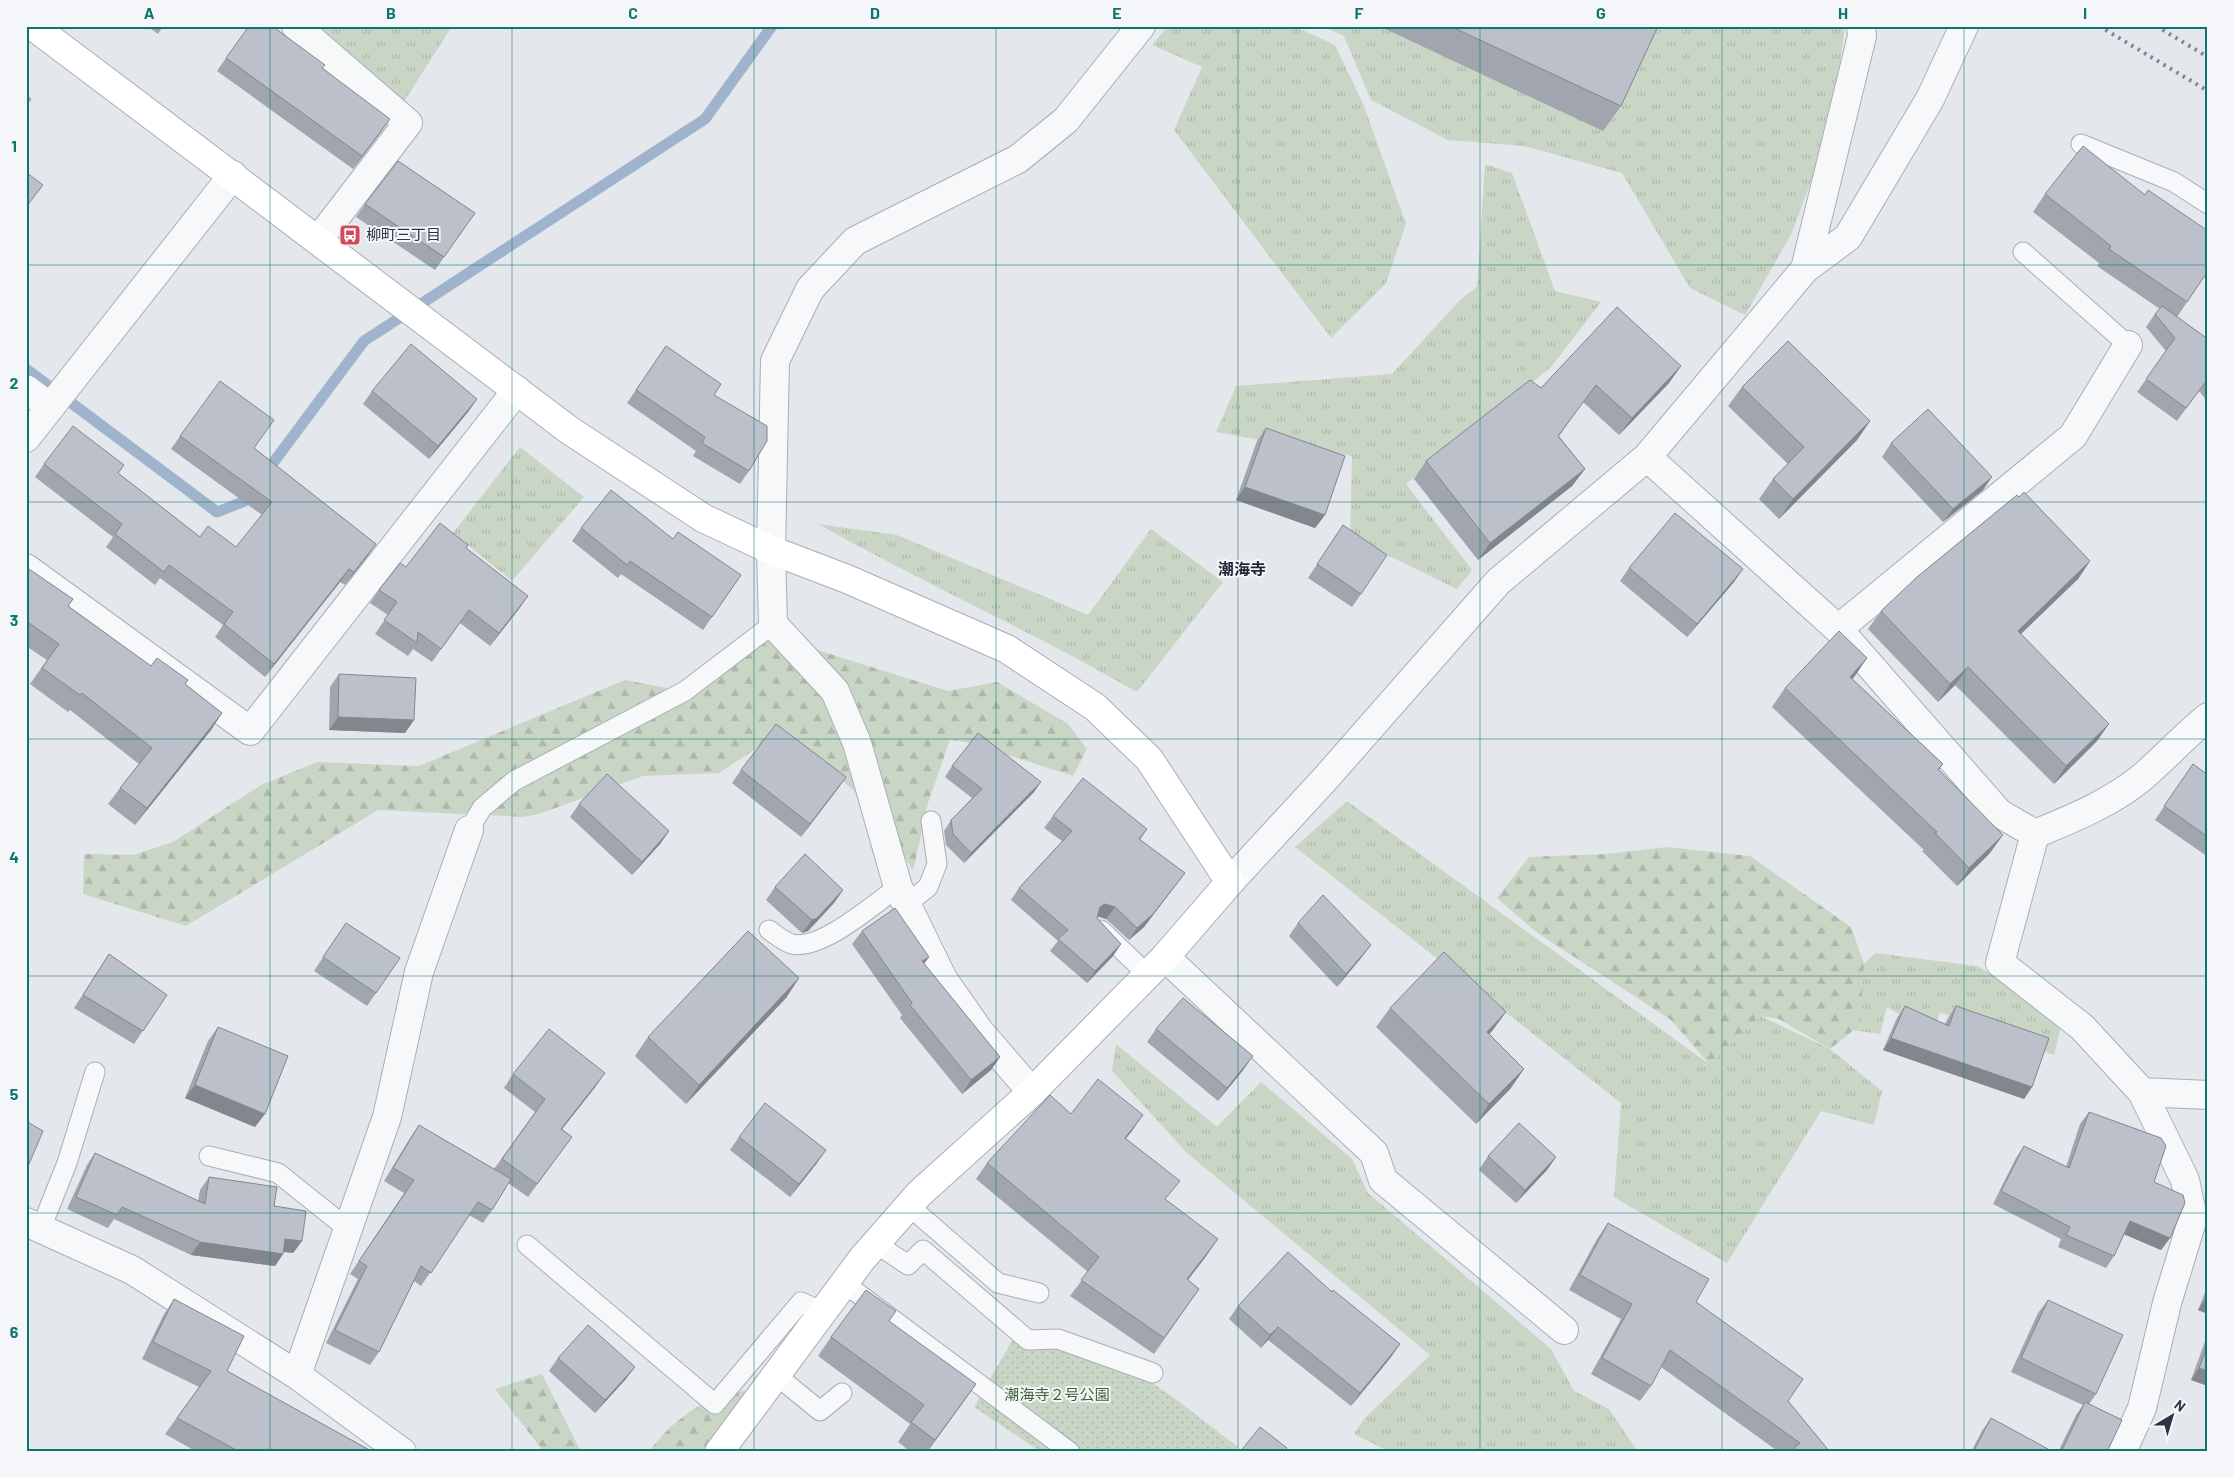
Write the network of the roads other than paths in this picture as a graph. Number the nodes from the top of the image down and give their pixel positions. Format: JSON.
{"nodes":[{"id":1,"x":33,"y":26,"type":"edge"},
{"id":2,"x":296,"y":26,"type":"edge"},
{"id":3,"x":1141,"y":26,"type":"edge"},
{"id":4,"x":1860,"y":26,"type":"edge"},
{"id":5,"x":1964,"y":26,"type":"edge"},
{"id":6,"x":2081,"y":144,"type":"dead end"},
{"id":7,"x":233,"y":175,"type":"junction"},
{"id":8,"x":2208,"y":204,"type":"edge"},
{"id":9,"x":319,"y":239,"type":"junction"},
{"id":10,"x":2023,"y":252,"type":"dead end"},
{"id":11,"x":1805,"y":269,"type":"junction"},
{"id":12,"x":2128,"y":345,"type":"joint"},
{"id":13,"x":26,"y":389,"type":"edge"},
{"id":14,"x":517,"y":390,"type":"junction"},
{"id":15,"x":50,"y":407,"type":"junction"},
{"id":16,"x":26,"y":438,"type":"edge"},
{"id":17,"x":1647,"y":457,"type":"junction"},
{"id":18,"x":770,"y":550,"type":"junction"},
{"id":19,"x":26,"y":568,"type":"edge"},
{"id":20,"x":773,"y":624,"type":"junction"},
{"id":21,"x":1838,"y":629,"type":"junction"},
{"id":22,"x":2208,"y":717,"type":"edge"},
{"id":23,"x":931,"y":821,"type":"dead end"},
{"id":24,"x":469,"y":830,"type":"joint"},
{"id":25,"x":2035,"y":834,"type":"junction"},
{"id":26,"x":1230,"y":882,"type":"junction"},
{"id":27,"x":902,"y":896,"type":"junction"},
{"id":28,"x":1098,"y":927,"type":"edge"},
{"id":29,"x":769,"y":930,"type":"dead end"},
{"id":30,"x":1156,"y":965,"type":"junction"},
{"id":31,"x":95,"y":1072,"type":"dead end"},
{"id":32,"x":1032,"y":1092,"type":"junction"},
{"id":33,"x":2142,"y":1092,"type":"junction"},
{"id":34,"x":2208,"y":1095,"type":"edge"},
{"id":35,"x":209,"y":1156,"type":"dead end"},
{"id":36,"x":908,"y":1206,"type":"junction"},
{"id":37,"x":34,"y":1225,"type":"edge"},
{"id":38,"x":348,"y":1228,"type":"junction"},
{"id":39,"x":875,"y":1243,"type":"junction"},
{"id":40,"x":527,"y":1245,"type":"dead end"},
{"id":41,"x":844,"y":1283,"type":"junction"},
{"id":42,"x":1038,"y":1293,"type":"dead end"},
{"id":43,"x":822,"y":1312,"type":"junction"},
{"id":44,"x":1564,"y":1330,"type":"dead end"},
{"id":45,"x":1153,"y":1373,"type":"dead end"},
{"id":46,"x":297,"y":1375,"type":"junction"},
{"id":47,"x":776,"y":1375,"type":"junction"},
{"id":48,"x":842,"y":1393,"type":"dead end"},
{"id":49,"x":402,"y":1452,"type":"edge"},
{"id":50,"x":719,"y":1452,"type":"edge"},
{"id":51,"x":1070,"y":1452,"type":"edge"},
{"id":52,"x":2122,"y":1452,"type":"edge"}],
"edges":[{"from":1,"to":7,"type":"street"},
{"from":2,"to":9,"type":"street"},
{"from":3,"to":18,"type":"street"},
{"from":4,"to":11,"type":"street"},
{"from":5,"to":11,"type":"street"},
{"from":6,"to":8,"type":"lane"},
{"from":7,"to":9,"type":"street"},
{"from":7,"to":15,"type":"street"},
{"from":9,"to":14,"type":"street"},
{"from":10,"to":12,"type":"lane"},
{"from":11,"to":17,"type":"street"},
{"from":12,"to":21,"type":"street"},
{"from":13,"to":15,"type":"street"},
{"from":14,"to":18,"type":"street"},
{"from":14,"to":19,"type":"street"},
{"from":15,"to":16,"type":"street"},
{"from":17,"to":21,"type":"street"},
{"from":17,"to":26,"type":"street"},
{"from":18,"to":20,"type":"street"},
{"from":18,"to":26,"type":"street"},
{"from":20,"to":24,"type":"lane"},
{"from":20,"to":27,"type":"street"},
{"from":21,"to":25,"type":"street"},
{"from":22,"to":25,"type":"street"},
{"from":23,"to":27,"type":"lane"},
{"from":24,"to":38,"type":"street"},
{"from":25,"to":33,"type":"street"},
{"from":26,"to":30,"type":"street"},
{"from":27,"to":29,"type":"lane"},
{"from":27,"to":32,"type":"street"},
{"from":28,"to":30,"type":"lane"},
{"from":30,"to":32,"type":"street"},
{"from":30,"to":44,"type":"street"},
{"from":31,"to":37,"type":"lane"},
{"from":32,"to":36,"type":"street"},
{"from":33,"to":34,"type":"street"},
{"from":33,"to":52,"type":"street"},
{"from":35,"to":38,"type":"lane"},
{"from":36,"to":39,"type":"street"},
{"from":36,"to":42,"type":"lane"},
{"from":37,"to":46,"type":"street"},
{"from":38,"to":46,"type":"street"},
{"from":39,"to":41,"type":"street"},
{"from":39,"to":45,"type":"lane"},
{"from":40,"to":43,"type":"lane"},
{"from":41,"to":43,"type":"street"},
{"from":41,"to":51,"type":"lane"},
{"from":43,"to":47,"type":"street"},
{"from":46,"to":49,"type":"street"},
{"from":47,"to":48,"type":"lane"},
{"from":47,"to":50,"type":"street"}]}
